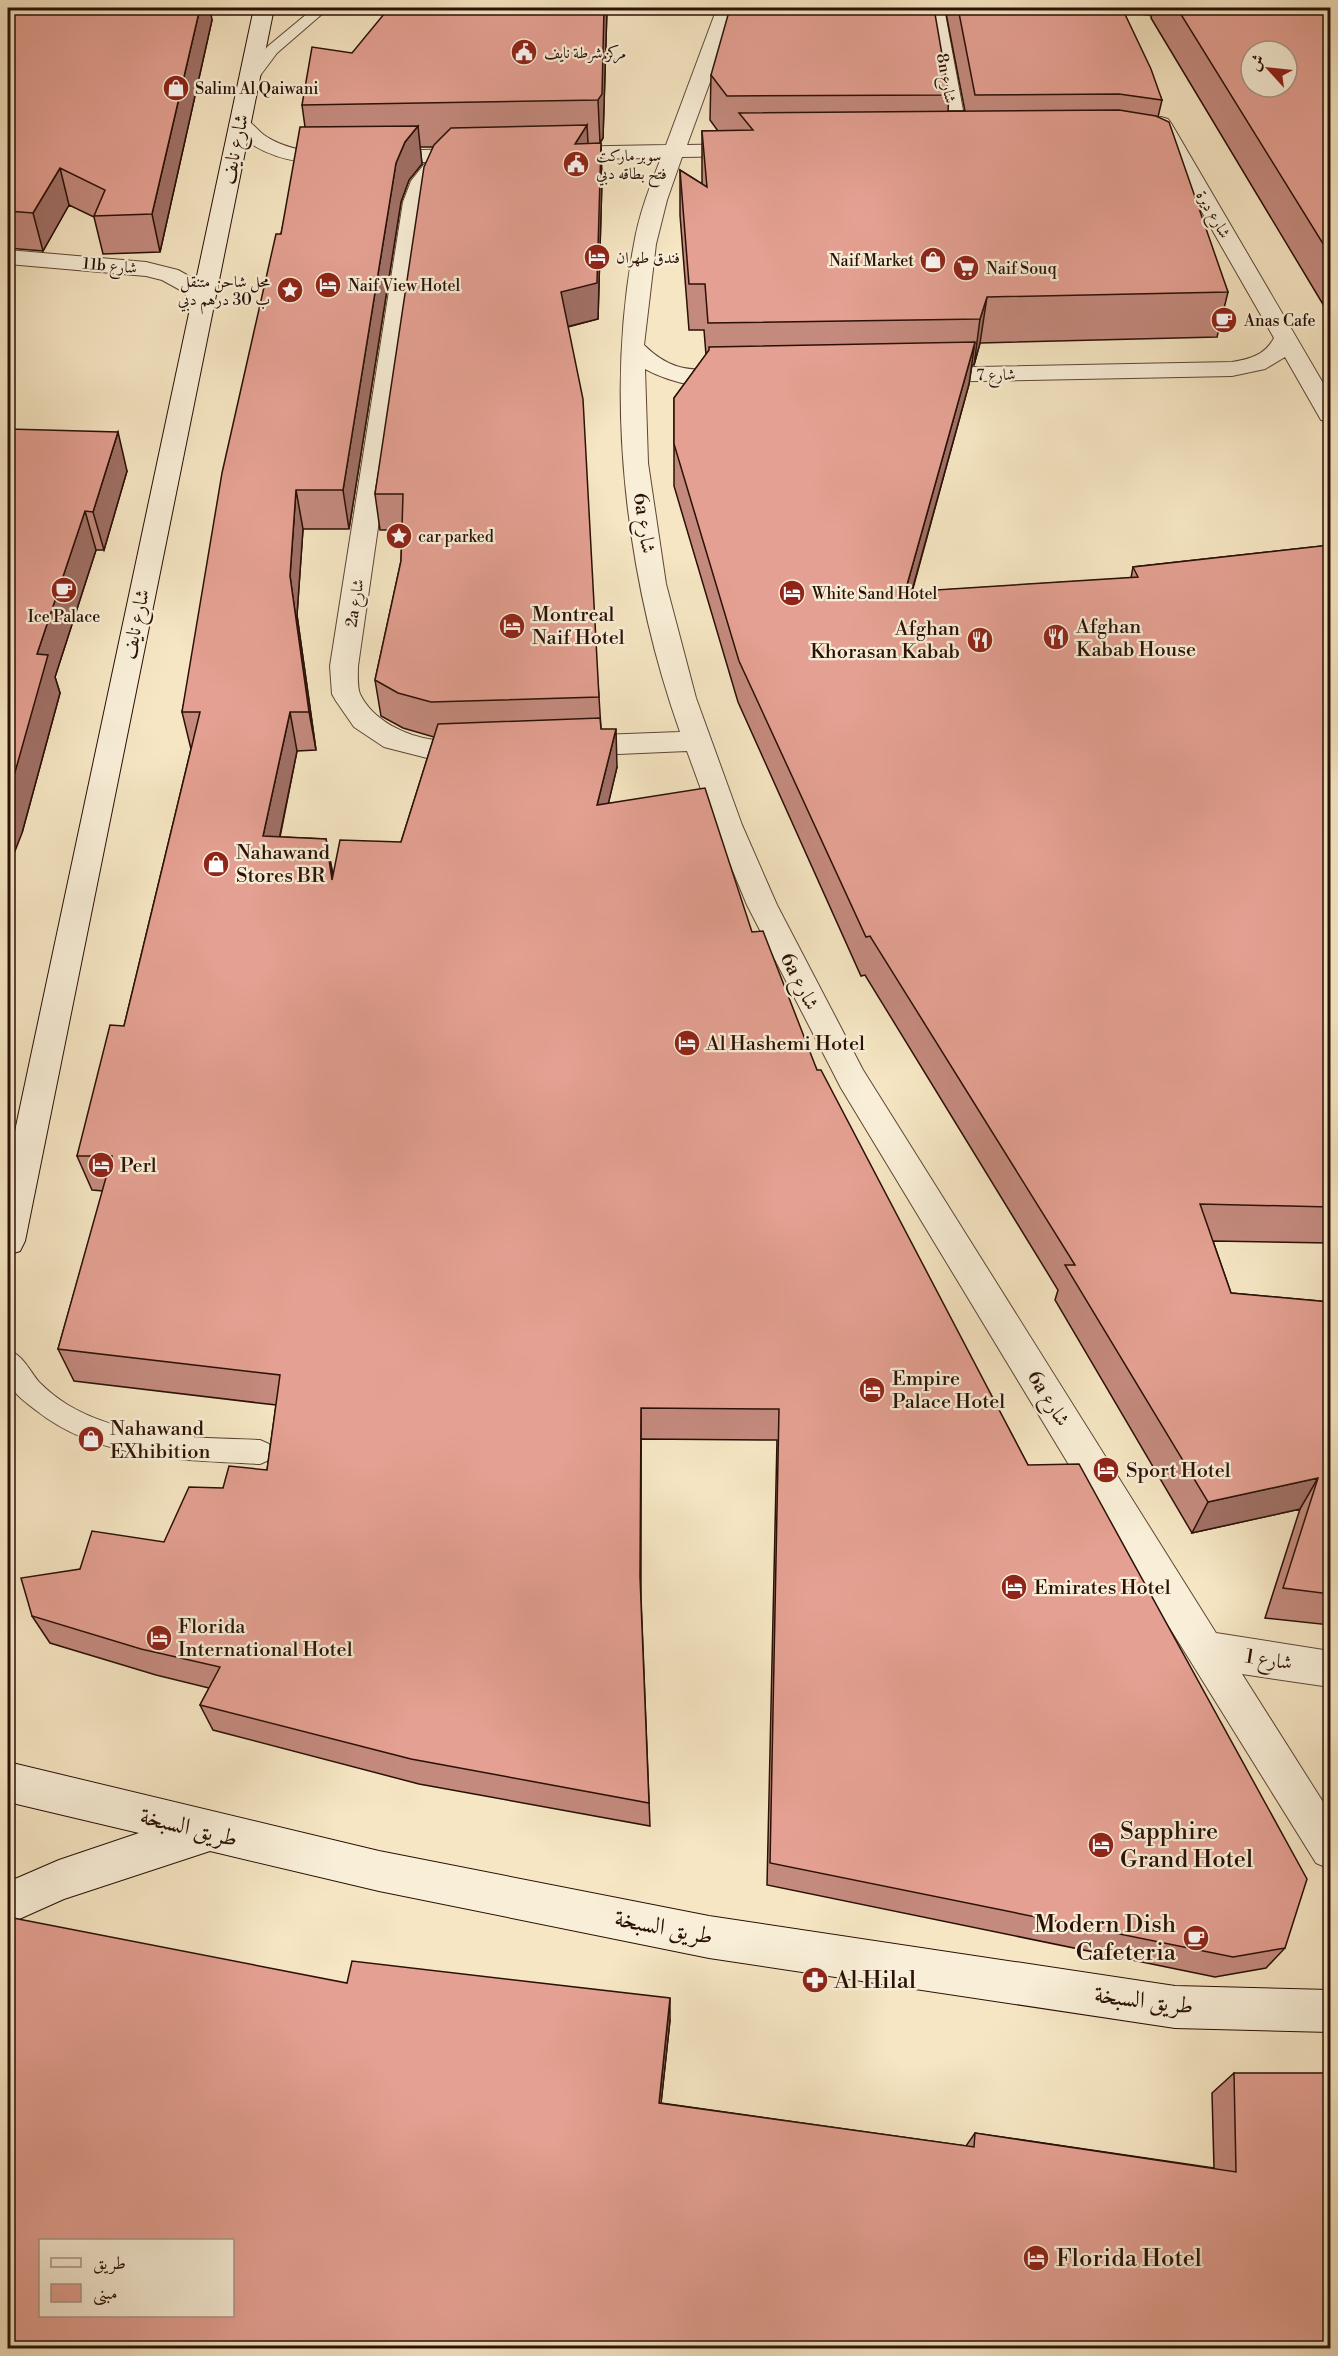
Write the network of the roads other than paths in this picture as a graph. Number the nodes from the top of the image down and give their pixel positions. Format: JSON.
{"nodes":[{"id":1,"x":264,"y":8,"type":"edge"},
{"id":2,"x":322,"y":8,"type":"edge"},
{"id":3,"x":727,"y":8,"type":"edge"},
{"id":4,"x":934,"y":8,"type":"edge"},
{"id":5,"x":1140,"y":8,"type":"edge"},
{"id":6,"x":1215,"y":8,"type":"edge"},
{"id":7,"x":248,"y":82,"type":"junction"},
{"id":8,"x":1149,"y":101,"type":"edge"},
{"id":9,"x":1161,"y":121,"type":"junction"},
{"id":10,"x":241,"y":124,"type":"junction"},
{"id":11,"x":959,"y":148,"type":"junction"},
{"id":12,"x":983,"y":148,"type":"edge"},
{"id":13,"x":935,"y":149,"type":"edge"},
{"id":14,"x":673,"y":150,"type":"junction"},
{"id":15,"x":769,"y":150,"type":"edge"},
{"id":16,"x":536,"y":153,"type":"edge"},
{"id":17,"x":491,"y":154,"type":"edge"},
{"id":18,"x":446,"y":156,"type":"junction"},
{"id":19,"x":1187,"y":168,"type":"junction"},
{"id":20,"x":8,"y":257,"type":"edge"},
{"id":21,"x":203,"y":299,"type":"junction"},
{"id":22,"x":1285,"y":338,"type":"junction"},
{"id":23,"x":632,"y":346,"type":"junction"},
{"id":24,"x":907,"y":376,"type":"edge"},
{"id":25,"x":757,"y":379,"type":"edge"},
{"id":26,"x":1330,"y":415,"type":"edge"},
{"id":27,"x":697,"y":741,"type":"junction"},
{"id":28,"x":548,"y":747,"type":"edge"},
{"id":29,"x":502,"y":748,"type":"edge"},
{"id":30,"x":8,"y":1241,"type":"edge"},
{"id":31,"x":8,"y":1361,"type":"edge"},
{"id":32,"x":260,"y":1452,"type":"dead end"},
{"id":33,"x":1207,"y":1650,"type":"junction"},
{"id":34,"x":1330,"y":1669,"type":"edge"},
{"id":35,"x":8,"y":1782,"type":"edge"},
{"id":36,"x":208,"y":1832,"type":"junction"},
{"id":37,"x":1330,"y":1849,"type":"edge"},
{"id":38,"x":8,"y":1903,"type":"edge"},
{"id":39,"x":1330,"y":2011,"type":"edge"}],
"edges":[{"from":1,"to":7,"type":"street","name":"شارع نايف"},
{"from":2,"to":7,"type":"lane"},
{"from":3,"to":14,"type":"street","name":"6a شارع"},
{"from":4,"to":11,"type":"street","name":"8n شارع"},
{"from":5,"to":6,"type":"street"},
{"from":7,"to":10,"type":"street","name":"شارع نايف"},
{"from":8,"to":9,"type":"street","name":"شارع ديرة"},
{"from":9,"to":19,"type":"street","name":"شارع ديرة"},
{"from":9,"to":19,"type":"street"},
{"from":10,"to":18,"type":"street"},
{"from":10,"to":21,"type":"street","name":"شارع نايف"},
{"from":11,"to":12,"type":"street"},
{"from":11,"to":13,"type":"street"},
{"from":14,"to":15,"type":"street"},
{"from":14,"to":16,"type":"street"},
{"from":14,"to":23,"type":"street","name":"6a شارع"},
{"from":17,"to":18,"type":"street"},
{"from":18,"to":29,"type":"street","name":"2a شارع"},
{"from":19,"to":22,"type":"street","name":"شارع ديرة"},
{"from":20,"to":21,"type":"street","name":"11b شارع"},
{"from":21,"to":30,"type":"street","name":"شارع نايف"},
{"from":22,"to":24,"type":"street","name":"شارع 7"},
{"from":22,"to":26,"type":"street","name":"شارع ديرة"},
{"from":23,"to":25,"type":"street"},
{"from":23,"to":27,"type":"street","name":"6a شارع"},
{"from":27,"to":28,"type":"street"},
{"from":27,"to":33,"type":"street","name":"6a شارع"},
{"from":31,"to":32,"type":"lane"},
{"from":33,"to":34,"type":"street","name":"شارع 1"},
{"from":33,"to":37,"type":"street","name":"6a شارع"},
{"from":35,"to":36,"type":"street","name":"طريق السبخة"},
{"from":36,"to":38,"type":"street"},
{"from":36,"to":39,"type":"street","name":"طريق السبخة"}]}
